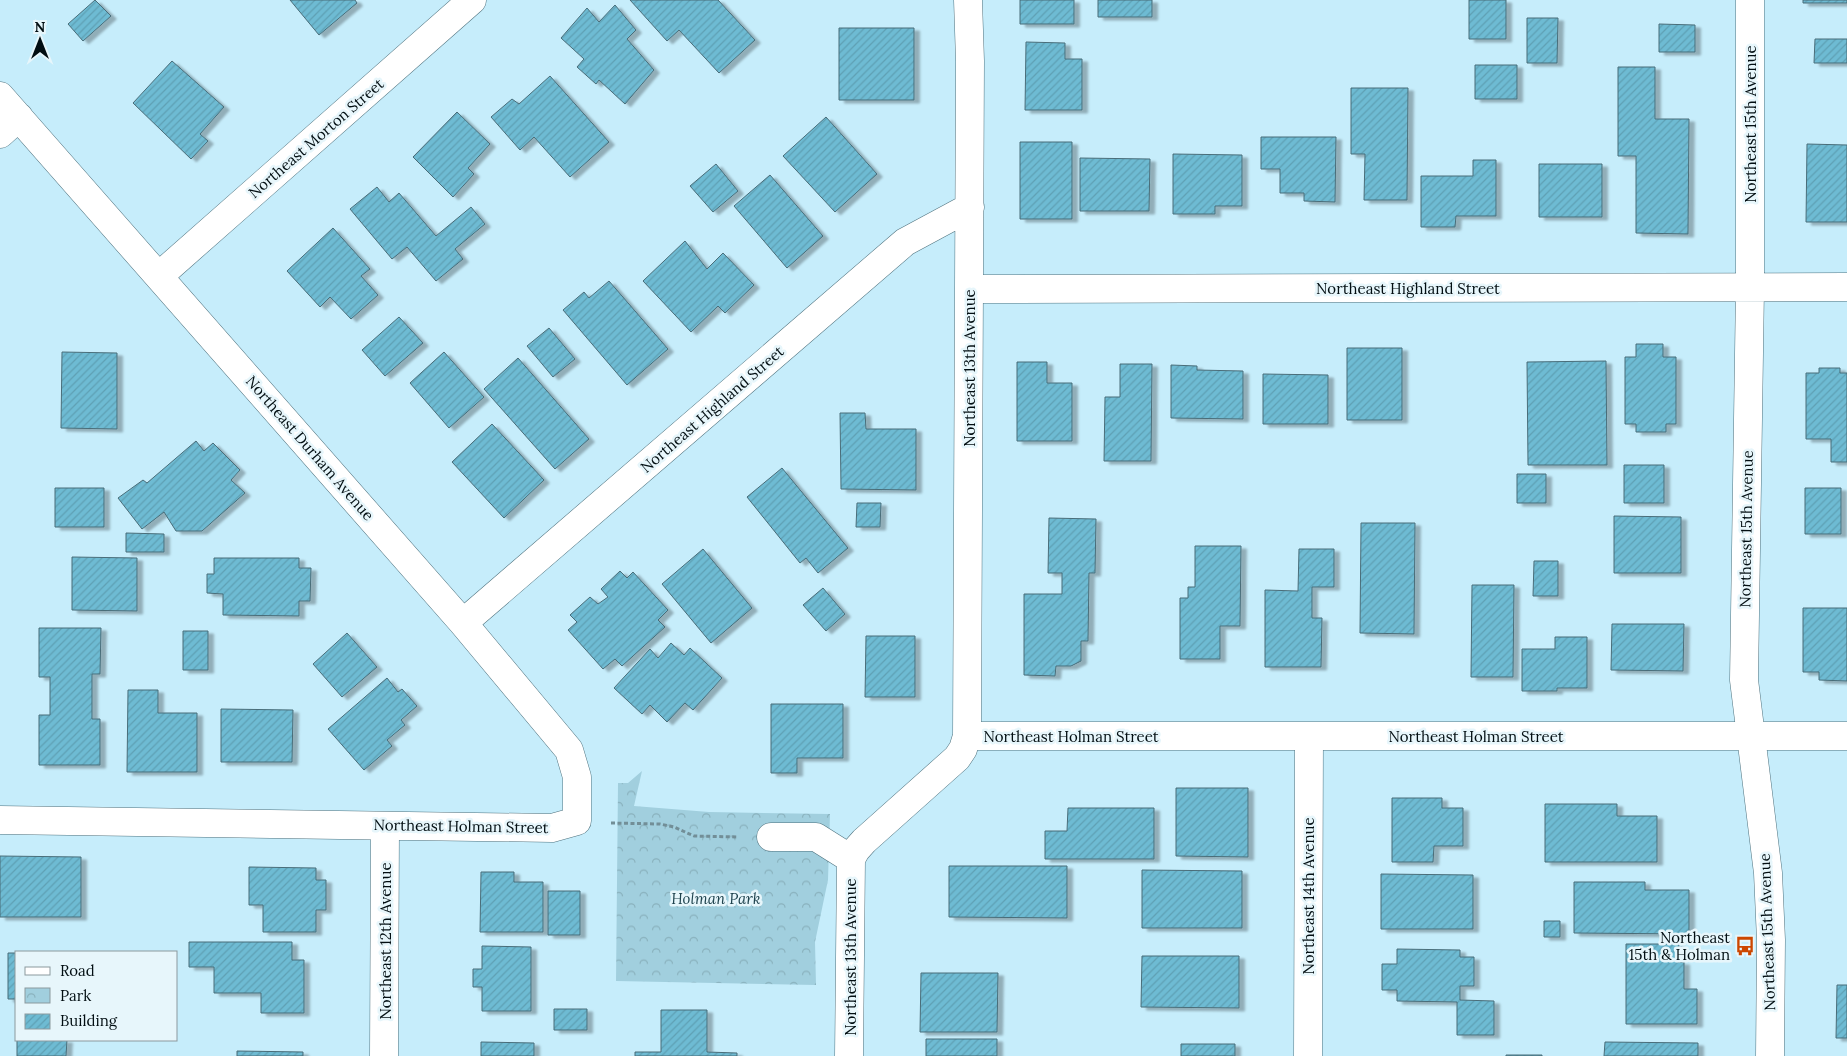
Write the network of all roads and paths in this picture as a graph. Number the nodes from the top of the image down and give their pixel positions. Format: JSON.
{"nodes":[{"id":1,"x":472,"y":0,"type":"edge"},
{"id":2,"x":968,"y":0,"type":"edge"},
{"id":3,"x":1750,"y":0,"type":"edge"},
{"id":4,"x":0,"y":96,"type":"edge"},
{"id":5,"x":10,"y":126,"type":"edge"},
{"id":6,"x":970,"y":207,"type":"junction"},
{"id":7,"x":159,"y":276,"type":"junction"},
{"id":8,"x":1750,"y":288,"type":"junction"},
{"id":9,"x":1847,"y":288,"type":"edge"},
{"id":10,"x":969,"y":289,"type":"junction"},
{"id":11,"x":463,"y":623,"type":"junction"},
{"id":12,"x":967,"y":736,"type":"junction"},
{"id":13,"x":1309,"y":736,"type":"junction"},
{"id":14,"x":1750,"y":736,"type":"junction"},
{"id":15,"x":1847,"y":736,"type":"edge"},
{"id":16,"x":0,"y":820,"type":"edge"},
{"id":17,"x":577,"y":821,"type":"junction"},
{"id":18,"x":385,"y":826,"type":"junction"},
{"id":19,"x":771,"y":837,"type":"joint"},
{"id":20,"x":851,"y":858,"type":"junction"},
{"id":21,"x":384,"y":1056,"type":"edge"},
{"id":22,"x":849,"y":1056,"type":"edge"},
{"id":23,"x":1308,"y":1056,"type":"edge"},
{"id":24,"x":1770,"y":1056,"type":"edge"}],
"edges":[{"from":1,"to":7,"type":"street","name":"Northeast Morton Street"},
{"from":2,"to":6,"type":"street","name":"Northeast 13th Avenue"},
{"from":3,"to":8,"type":"street","name":"Northeast 15th Avenue"},
{"from":4,"to":5,"type":"street","name":"Northeast Durham Avenue"},
{"from":5,"to":7,"type":"street","name":"Northeast Durham Avenue"},
{"from":6,"to":10,"type":"street","name":"Northeast 13th Avenue"},
{"from":6,"to":11,"type":"street","name":"Northeast Highland Street"},
{"from":7,"to":11,"type":"street","name":"Northeast Durham Avenue"},
{"from":8,"to":9,"type":"street","name":"Northeast Highland Street"},
{"from":8,"to":10,"type":"street","name":"Northeast Highland Street"},
{"from":8,"to":14,"type":"street","name":"Northeast 15th Avenue"},
{"from":10,"to":12,"type":"street","name":"Northeast 13th Avenue"},
{"from":11,"to":17,"type":"street","name":"Northeast Durham Avenue"},
{"from":12,"to":13,"type":"street","name":"Northeast Holman Street"},
{"from":12,"to":20,"type":"street","name":"Northeast Holman Street"},
{"from":13,"to":14,"type":"street","name":"Northeast Holman Street"},
{"from":13,"to":23,"type":"street","name":"Northeast 14th Avenue"},
{"from":14,"to":15,"type":"street","name":"Northeast Holman Street"},
{"from":14,"to":24,"type":"street","name":"Northeast 15th Avenue"},
{"from":16,"to":18,"type":"street","name":"Northeast Holman Street"},
{"from":17,"to":18,"type":"street","name":"Northeast Holman Street"},
{"from":17,"to":19,"type":"path"},
{"from":18,"to":21,"type":"street","name":"Northeast 12th Avenue"},
{"from":19,"to":20,"type":"street"},
{"from":20,"to":22,"type":"street","name":"Northeast 13th Avenue"}]}
